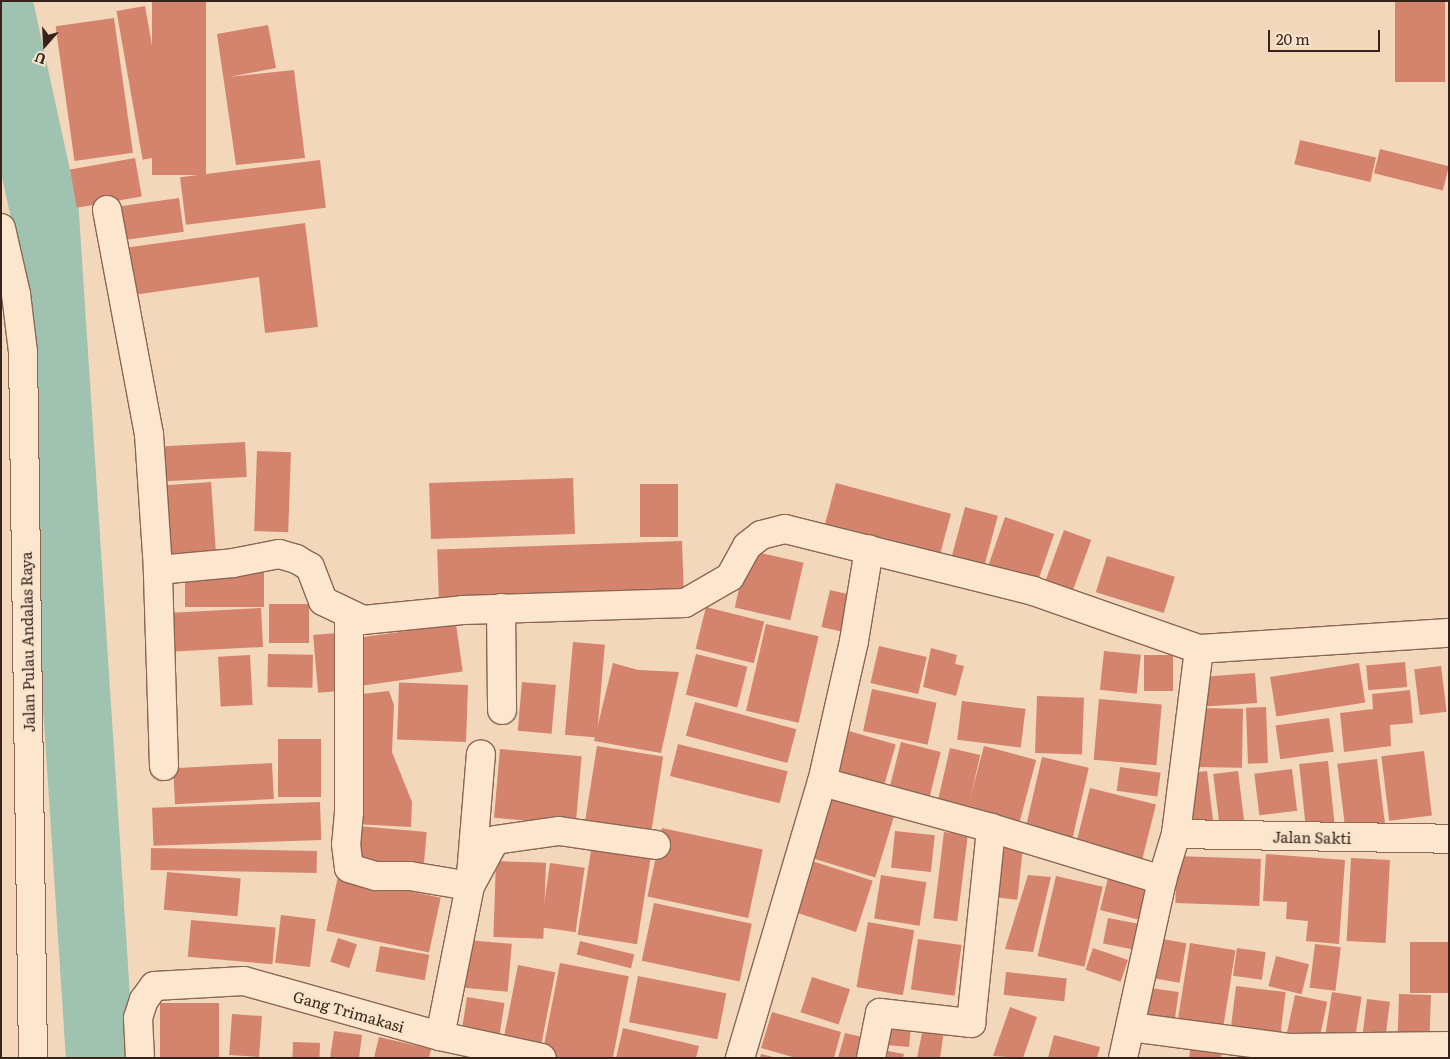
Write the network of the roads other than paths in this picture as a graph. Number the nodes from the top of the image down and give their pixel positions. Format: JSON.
{"nodes":[{"id":1,"x":107,"y":210,"type":"dead end"},
{"id":2,"x":1,"y":228,"type":"edge"},
{"id":3,"x":9,"y":296,"type":"edge"},
{"id":4,"x":12,"y":354,"type":"edge"},
{"id":5,"x":869,"y":548,"type":"junction"},
{"id":6,"x":158,"y":570,"type":"junction"},
{"id":7,"x":500,"y":608,"type":"junction"},
{"id":8,"x":349,"y":615,"type":"junction"},
{"id":9,"x":1449,"y":633,"type":"edge"},
{"id":10,"x":1198,"y":649,"type":"junction"},
{"id":11,"x":502,"y":710,"type":"dead end"},
{"id":12,"x":481,"y":754,"type":"dead end"},
{"id":13,"x":164,"y":766,"type":"dead end"},
{"id":14,"x":822,"y":782,"type":"junction"},
{"id":15,"x":992,"y":828,"type":"junction"},
{"id":16,"x":1176,"y":834,"type":"junction"},
{"id":17,"x":1449,"y":839,"type":"edge"},
{"id":18,"x":656,"y":844,"type":"dead end"},
{"id":19,"x":1162,"y":880,"type":"junction"},
{"id":20,"x":470,"y":886,"type":"junction"},
{"id":21,"x":1130,"y":1026,"type":"junction"},
{"id":22,"x":440,"y":1036,"type":"junction"},
{"id":23,"x":1449,"y":1046,"type":"edge"},
{"id":24,"x":33,"y":1058,"type":"edge"},
{"id":25,"x":140,"y":1058,"type":"edge"},
{"id":26,"x":542,"y":1058,"type":"edge"},
{"id":27,"x":740,"y":1058,"type":"edge"},
{"id":28,"x":870,"y":1058,"type":"edge"},
{"id":29,"x":1123,"y":1058,"type":"edge"}],
"edges":[{"from":1,"to":6,"type":"street"},
{"from":2,"to":3,"type":"street","name":"Jalan Pulau Andalas Raya"},
{"from":3,"to":4,"type":"street","name":"Jalan Pulau Andalas Raya"},
{"from":4,"to":24,"type":"street","name":"Jalan Pulau Andalas Raya"},
{"from":5,"to":7,"type":"street"},
{"from":5,"to":10,"type":"street"},
{"from":5,"to":14,"type":"street"},
{"from":6,"to":8,"type":"street"},
{"from":6,"to":13,"type":"street"},
{"from":7,"to":8,"type":"street"},
{"from":7,"to":11,"type":"street"},
{"from":8,"to":20,"type":"street"},
{"from":9,"to":10,"type":"street"},
{"from":10,"to":16,"type":"street"},
{"from":12,"to":20,"type":"street"},
{"from":14,"to":15,"type":"street"},
{"from":14,"to":27,"type":"street"},
{"from":15,"to":19,"type":"street"},
{"from":15,"to":28,"type":"street"},
{"from":16,"to":17,"type":"street","name":"Jalan Sakti"},
{"from":16,"to":19,"type":"street"},
{"from":18,"to":20,"type":"street"},
{"from":19,"to":21,"type":"street"},
{"from":20,"to":22,"type":"street"},
{"from":21,"to":23,"type":"street"},
{"from":21,"to":29,"type":"street"},
{"from":22,"to":25,"type":"street","name":"Gang Trimakasi"},
{"from":22,"to":26,"type":"street","name":"Gang Trimakasi"}]}
